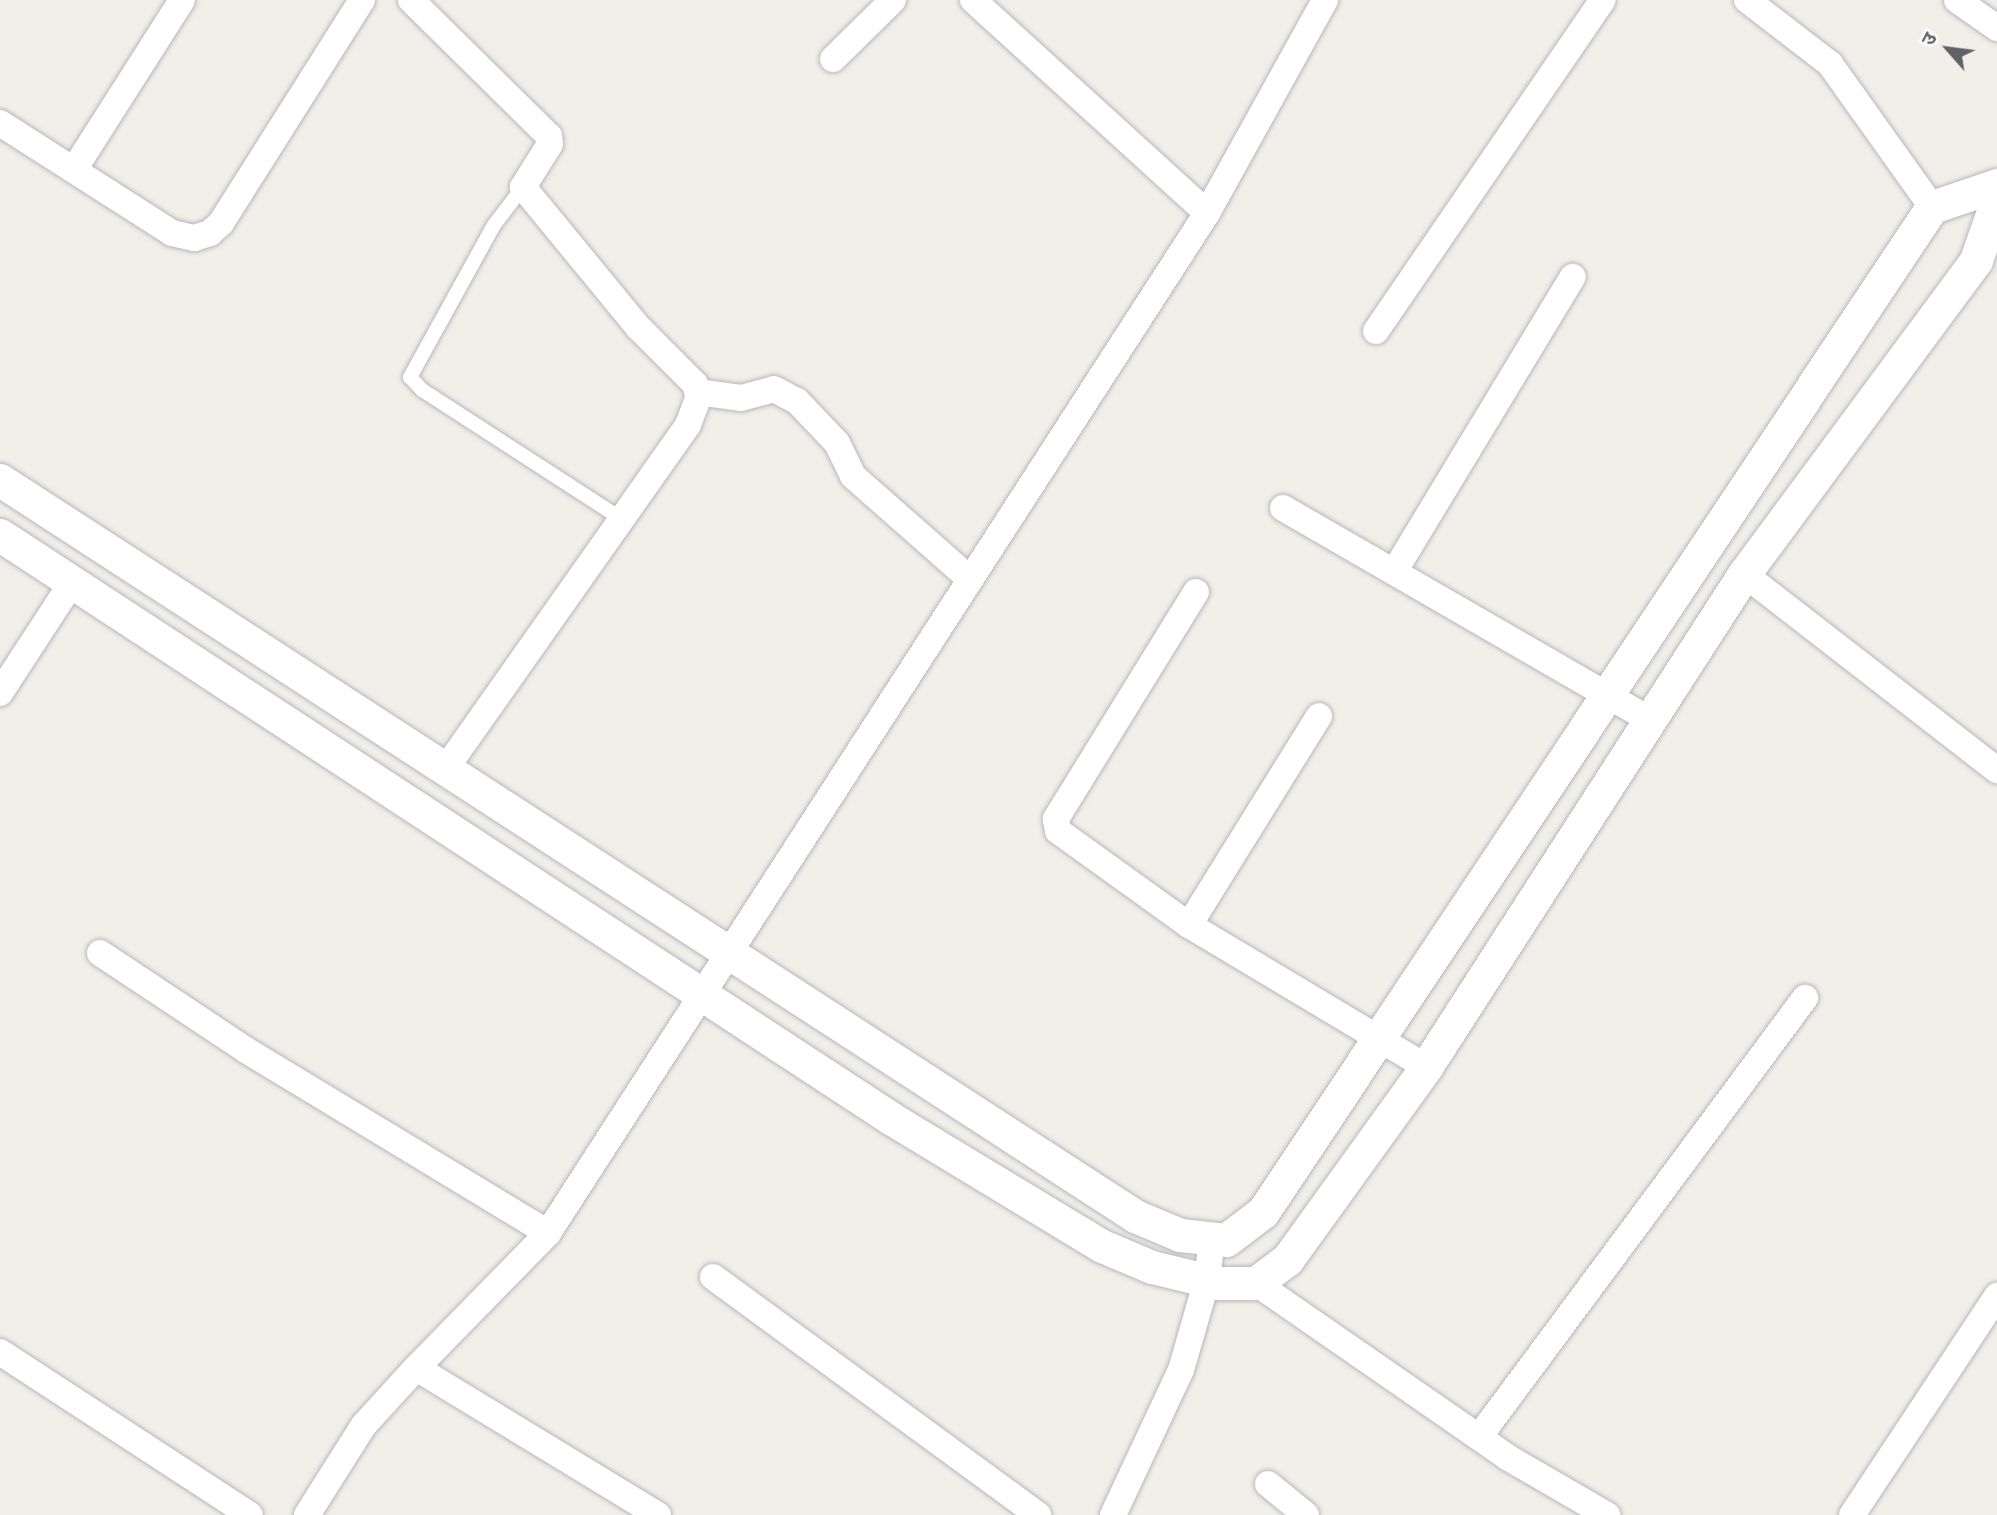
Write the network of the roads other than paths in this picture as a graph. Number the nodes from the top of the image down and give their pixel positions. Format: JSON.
{"nodes":[{"id":1,"x":181,"y":0,"type":"edge"},
{"id":2,"x":362,"y":0,"type":"edge"},
{"id":3,"x":411,"y":0,"type":"edge"},
{"id":4,"x":893,"y":0,"type":"edge"},
{"id":5,"x":973,"y":0,"type":"edge"},
{"id":6,"x":1603,"y":0,"type":"edge"},
{"id":7,"x":1747,"y":0,"type":"edge"},
{"id":8,"x":1957,"y":0,"type":"edge"},
{"id":9,"x":1319,"y":3,"type":"edge"},
{"id":10,"x":1997,"y":28,"type":"edge"},
{"id":11,"x":833,"y":59,"type":"dead end"},
{"id":12,"x":0,"y":123,"type":"edge"},
{"id":13,"x":75,"y":168,"type":"junction"},
{"id":14,"x":1997,"y":185,"type":"edge"},
{"id":15,"x":523,"y":187,"type":"junction"},
{"id":16,"x":1997,"y":200,"type":"edge"},
{"id":17,"x":1932,"y":207,"type":"junction"},
{"id":18,"x":1207,"y":213,"type":"junction"},
{"id":19,"x":1573,"y":277,"type":"dead end"},
{"id":20,"x":1376,"y":331,"type":"dead end"},
{"id":21,"x":697,"y":392,"type":"junction"},
{"id":22,"x":0,"y":480,"type":"edge"},
{"id":23,"x":1283,"y":508,"type":"dead end"},
{"id":24,"x":620,"y":518,"type":"junction"},
{"id":25,"x":0,"y":536,"type":"edge"},
{"id":26,"x":1394,"y":572,"type":"junction"},
{"id":27,"x":1744,"y":574,"type":"junction"},
{"id":28,"x":970,"y":579,"type":"junction"},
{"id":29,"x":71,"y":584,"type":"junction"},
{"id":30,"x":1196,"y":592,"type":"dead end"},
{"id":31,"x":0,"y":693,"type":"edge"},
{"id":32,"x":1606,"y":694,"type":"junction"},
{"id":33,"x":1319,"y":716,"type":"dead end"},
{"id":34,"x":1647,"y":718,"type":"junction"},
{"id":35,"x":445,"y":769,"type":"junction"},
{"id":36,"x":1997,"y":770,"type":"edge"},
{"id":37,"x":1189,"y":925,"type":"junction"},
{"id":38,"x":727,"y":952,"type":"junction"},
{"id":39,"x":100,"y":953,"type":"dead end"},
{"id":40,"x":700,"y":990,"type":"junction"},
{"id":41,"x":1805,"y":998,"type":"dead end"},
{"id":42,"x":1381,"y":1037,"type":"junction"},
{"id":43,"x":1426,"y":1067,"type":"junction"},
{"id":44,"x":548,"y":1233,"type":"junction"},
{"id":45,"x":1212,"y":1241,"type":"junction"},
{"id":46,"x":713,"y":1277,"type":"dead end"},
{"id":47,"x":1207,"y":1280,"type":"junction"},
{"id":48,"x":1256,"y":1283,"type":"junction"},
{"id":49,"x":1997,"y":1296,"type":"edge"},
{"id":50,"x":0,"y":1352,"type":"edge"},
{"id":51,"x":416,"y":1368,"type":"junction"},
{"id":52,"x":1479,"y":1437,"type":"junction"},
{"id":53,"x":1268,"y":1484,"type":"dead end"},
{"id":54,"x":648,"y":1512,"type":"edge"},
{"id":55,"x":250,"y":1515,"type":"edge"},
{"id":56,"x":307,"y":1515,"type":"edge"},
{"id":57,"x":1038,"y":1515,"type":"edge"},
{"id":58,"x":1113,"y":1515,"type":"edge"},
{"id":59,"x":1307,"y":1515,"type":"edge"},
{"id":60,"x":1607,"y":1515,"type":"edge"},
{"id":61,"x":1852,"y":1515,"type":"edge"}],
"edges":[{"from":1,"to":13,"type":"street"},
{"from":2,"to":13,"type":"street"},
{"from":3,"to":15,"type":"street"},
{"from":4,"to":11,"type":"street"},
{"from":5,"to":18,"type":"street"},
{"from":6,"to":20,"type":"street"},
{"from":7,"to":17,"type":"street"},
{"from":8,"to":10,"type":"street"},
{"from":9,"to":18,"type":"street"},
{"from":12,"to":13,"type":"street"},
{"from":14,"to":17,"type":"street"},
{"from":15,"to":21,"type":"street"},
{"from":15,"to":24,"type":"lane"},
{"from":16,"to":27,"type":"street"},
{"from":17,"to":32,"type":"street"},
{"from":18,"to":28,"type":"street"},
{"from":19,"to":26,"type":"street"},
{"from":21,"to":24,"type":"street"},
{"from":21,"to":28,"type":"street"},
{"from":22,"to":35,"type":"street"},
{"from":23,"to":26,"type":"street"},
{"from":24,"to":35,"type":"street"},
{"from":25,"to":29,"type":"street"},
{"from":26,"to":32,"type":"street"},
{"from":27,"to":34,"type":"street"},
{"from":27,"to":36,"type":"street"},
{"from":28,"to":38,"type":"street"},
{"from":29,"to":31,"type":"street"},
{"from":29,"to":40,"type":"street"},
{"from":30,"to":37,"type":"street"},
{"from":32,"to":34,"type":"street"},
{"from":32,"to":42,"type":"street"},
{"from":33,"to":37,"type":"street"},
{"from":34,"to":43,"type":"street"},
{"from":35,"to":38,"type":"street"},
{"from":37,"to":42,"type":"street"},
{"from":38,"to":40,"type":"street"},
{"from":38,"to":45,"type":"street"},
{"from":39,"to":44,"type":"street"},
{"from":40,"to":44,"type":"street"},
{"from":40,"to":47,"type":"street"},
{"from":41,"to":52,"type":"street"},
{"from":42,"to":43,"type":"street"},
{"from":42,"to":45,"type":"street"},
{"from":43,"to":48,"type":"street"},
{"from":44,"to":51,"type":"street"},
{"from":45,"to":47,"type":"street"},
{"from":46,"to":57,"type":"street"},
{"from":47,"to":48,"type":"street"},
{"from":47,"to":58,"type":"street"},
{"from":48,"to":52,"type":"street"},
{"from":49,"to":61,"type":"street"},
{"from":50,"to":55,"type":"street"},
{"from":51,"to":54,"type":"street"},
{"from":51,"to":56,"type":"street"},
{"from":52,"to":60,"type":"street"},
{"from":53,"to":59,"type":"street"}]}
